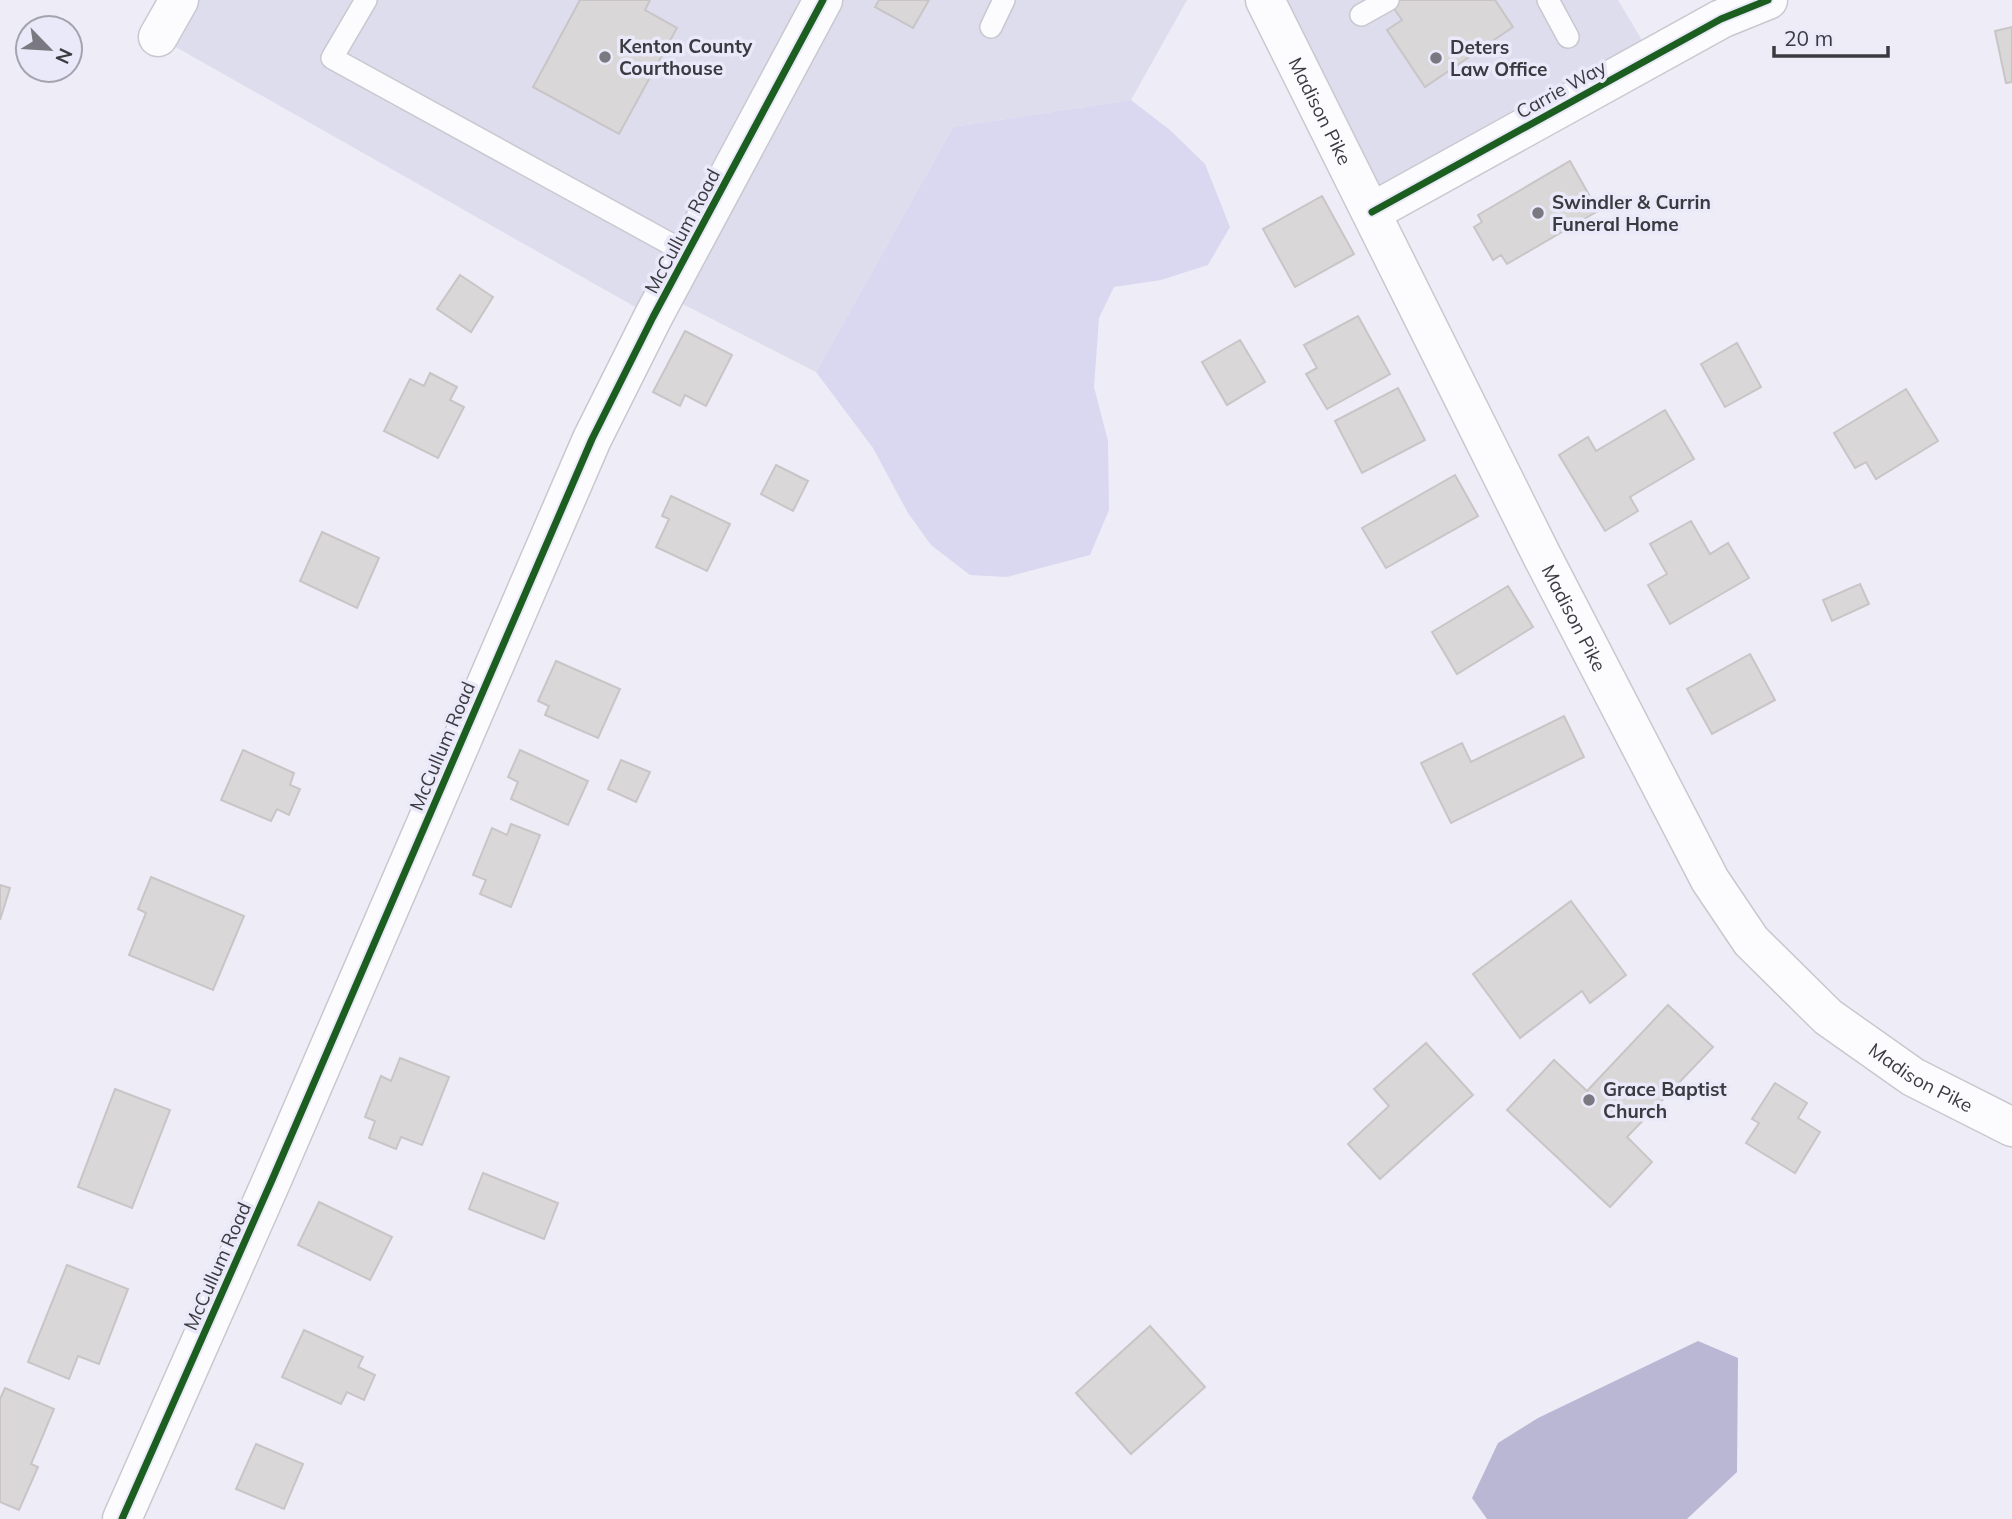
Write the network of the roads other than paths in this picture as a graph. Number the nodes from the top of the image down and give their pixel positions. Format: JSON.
{"nodes":[{"id":1,"x":179,"y":0,"type":"edge"},
{"id":2,"x":366,"y":0,"type":"edge"},
{"id":3,"x":823,"y":0,"type":"edge"},
{"id":4,"x":1004,"y":0,"type":"edge"},
{"id":5,"x":1265,"y":0,"type":"edge"},
{"id":6,"x":1388,"y":0,"type":"edge"},
{"id":7,"x":1548,"y":0,"type":"edge"},
{"id":8,"x":1768,"y":0,"type":"edge"},
{"id":9,"x":1361,"y":15,"type":"dead end"},
{"id":10,"x":991,"y":27,"type":"dead end"},
{"id":11,"x":158,"y":37,"type":"dead end"},
{"id":12,"x":1569,"y":37,"type":"dead end"},
{"id":13,"x":1371,"y":212,"type":"junction"},
{"id":14,"x":687,"y":253,"type":"junction"},
{"id":15,"x":2012,"y":1127,"type":"edge"},
{"id":16,"x":122,"y":1519,"type":"edge"}],
"edges":[{"from":1,"to":11,"type":"street"},
{"from":2,"to":14,"type":"lane"},
{"from":3,"to":14,"type":"street","name":"McCullum Road"},
{"from":4,"to":10,"type":"lane"},
{"from":5,"to":13,"type":"street","name":"Madison Pike"},
{"from":6,"to":9,"type":"lane"},
{"from":7,"to":12,"type":"lane"},
{"from":8,"to":13,"type":"street","name":"Carrie Way"},
{"from":13,"to":15,"type":"street","name":"Madison Pike"},
{"from":14,"to":16,"type":"street","name":"McCullum Road"}]}
